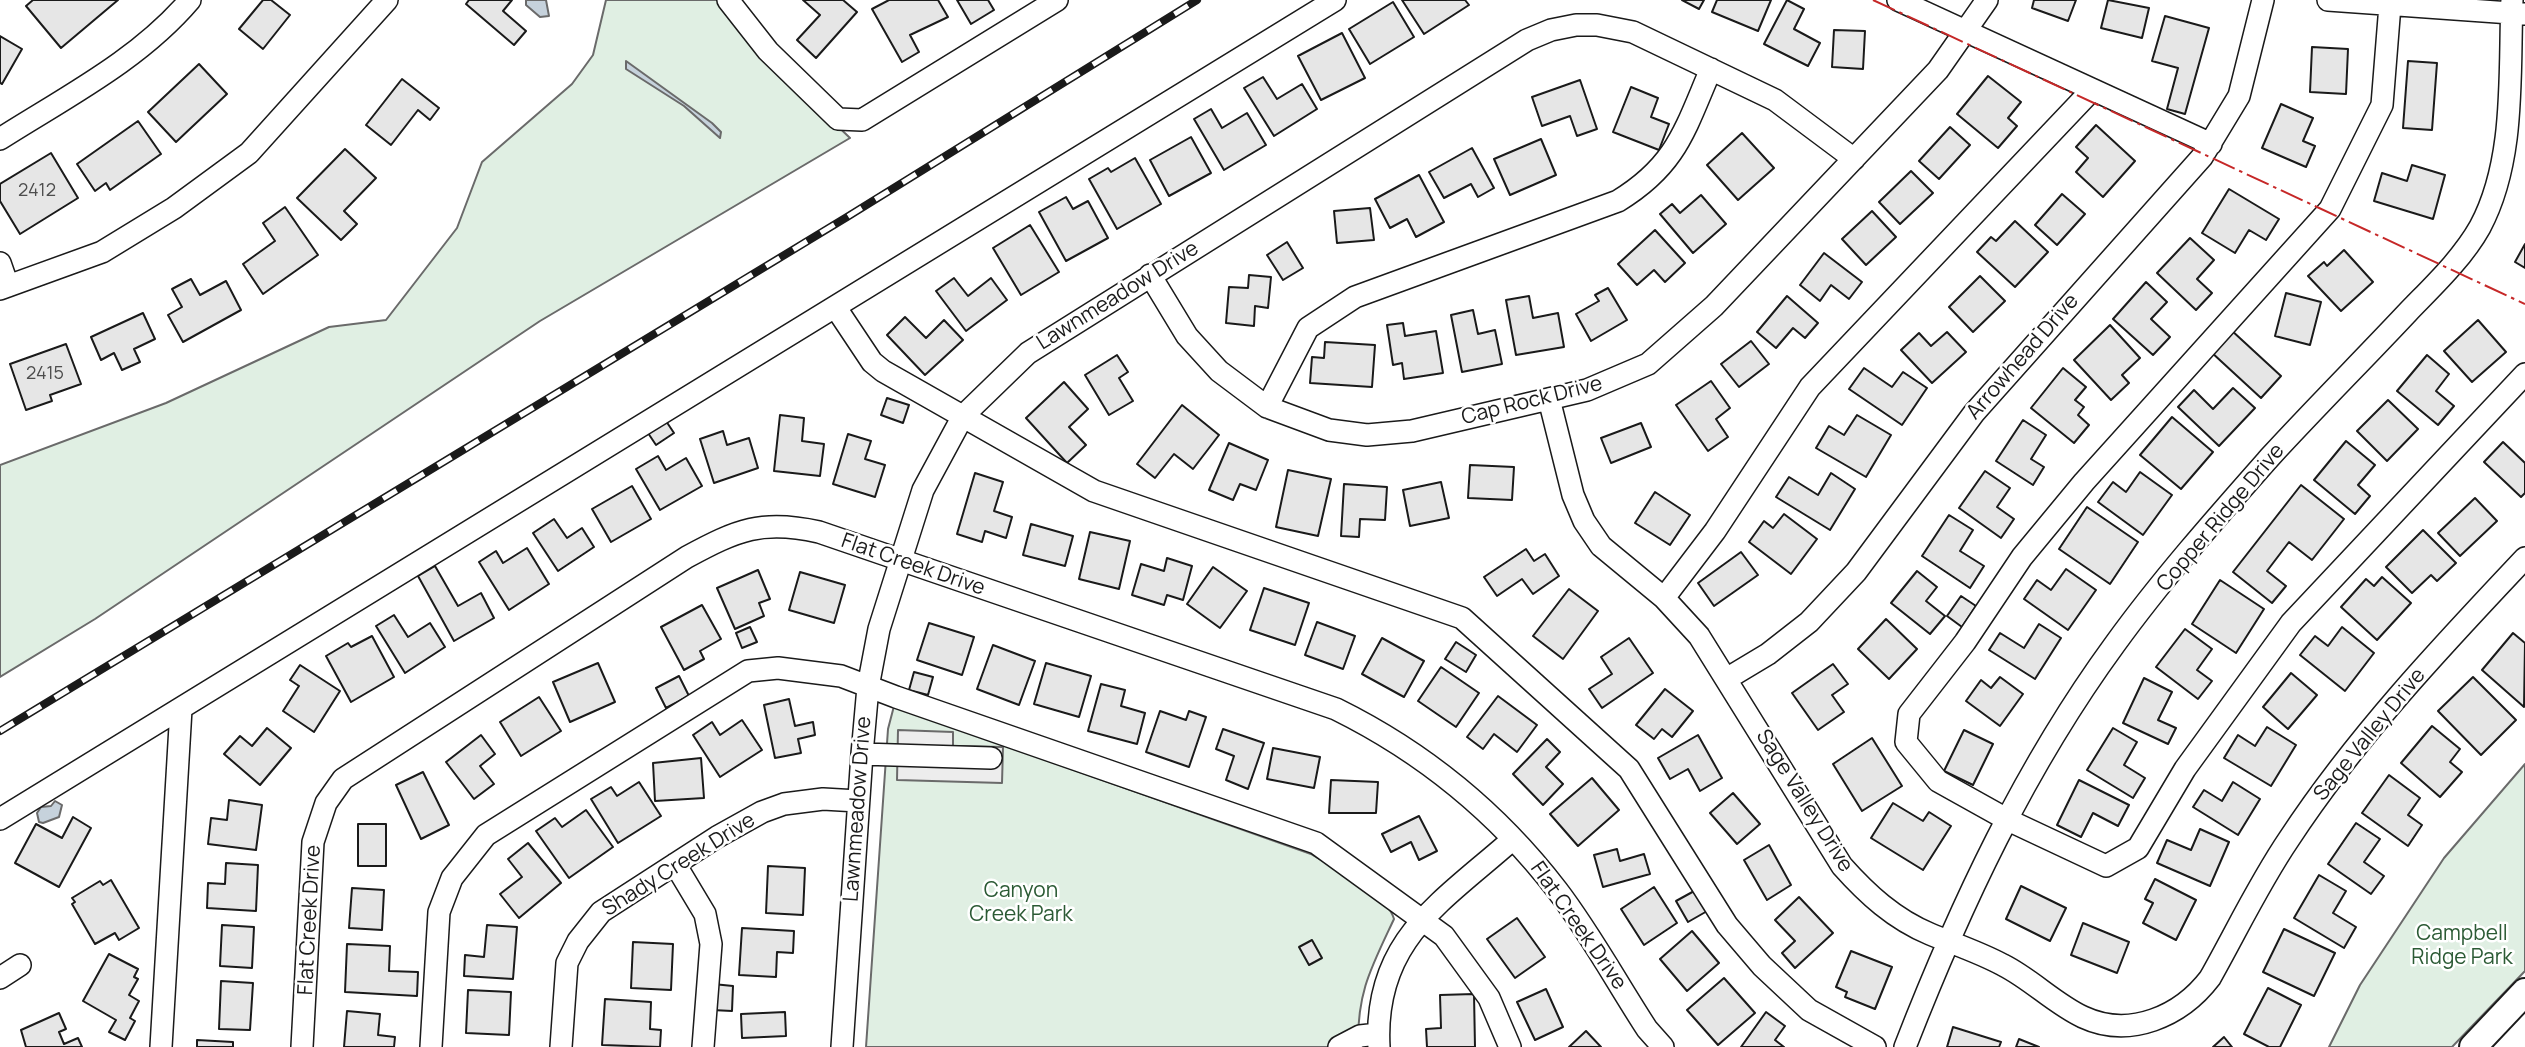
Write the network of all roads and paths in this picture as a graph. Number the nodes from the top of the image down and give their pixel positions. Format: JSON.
{"nodes":[{"id":1,"x":190,"y":0,"type":"edge"},
{"id":2,"x":387,"y":0,"type":"edge"},
{"id":3,"x":728,"y":0,"type":"edge"},
{"id":4,"x":1057,"y":0,"type":"edge"},
{"id":5,"x":1335,"y":0,"type":"edge"},
{"id":6,"x":1898,"y":0,"type":"edge"},
{"id":7,"x":1987,"y":0,"type":"edge"},
{"id":8,"x":2263,"y":0,"type":"edge"},
{"id":9,"x":2328,"y":0,"type":"edge"},
{"id":10,"x":2390,"y":5,"type":"junction"},
{"id":11,"x":2516,"y":9,"type":"edge"},
{"id":12,"x":1965,"y":32,"type":"junction"},
{"id":13,"x":1711,"y":69,"type":"junction"},
{"id":14,"x":2091,"y":91,"type":"junction"},
{"id":15,"x":0,"y":139,"type":"edge"},
{"id":16,"x":2211,"y":144,"type":"junction"},
{"id":17,"x":1854,"y":159,"type":"junction"},
{"id":18,"x":0,"y":263,"type":"edge"},
{"id":19,"x":1150,"y":275,"type":"junction"},
{"id":20,"x":4,"y":288,"type":"edge"},
{"id":21,"x":836,"y":308,"type":"junction"},
{"id":22,"x":2525,"y":374,"type":"edge"},
{"id":23,"x":1549,"y":399,"type":"junction"},
{"id":24,"x":1268,"y":407,"type":"junction"},
{"id":25,"x":963,"y":416,"type":"junction"},
{"id":26,"x":2525,"y":558,"type":"edge"},
{"id":27,"x":899,"y":559,"type":"junction"},
{"id":28,"x":1664,"y":598,"type":"junction"},
{"id":29,"x":1728,"y":678,"type":"junction"},
{"id":30,"x":868,"y":687,"type":"junction"},
{"id":31,"x":181,"y":709,"type":"junction"},
{"id":32,"x":862,"y":754,"type":"junction"},
{"id":33,"x":990,"y":758,"type":"dead end"},
{"id":34,"x":858,"y":801,"type":"junction"},
{"id":35,"x":0,"y":819,"type":"edge"},
{"id":36,"x":2008,"y":820,"type":"junction"},
{"id":37,"x":1513,"y":839,"type":"junction"},
{"id":38,"x":675,"y":864,"type":"junction"},
{"id":39,"x":1423,"y":921,"type":"junction"},
{"id":40,"x":1947,"y":940,"type":"junction"},
{"id":41,"x":20,"y":965,"type":"dead end"},
{"id":42,"x":0,"y":978,"type":"edge"},
{"id":43,"x":2525,"y":992,"type":"edge"},
{"id":44,"x":1378,"y":1040,"type":"edge"},
{"id":45,"x":161,"y":1047,"type":"edge"},
{"id":46,"x":302,"y":1047,"type":"edge"},
{"id":47,"x":431,"y":1047,"type":"edge"},
{"id":48,"x":561,"y":1047,"type":"edge"},
{"id":49,"x":703,"y":1047,"type":"edge"},
{"id":50,"x":842,"y":1047,"type":"edge"},
{"id":51,"x":1339,"y":1047,"type":"edge"},
{"id":52,"x":1510,"y":1047,"type":"edge"},
{"id":53,"x":1662,"y":1047,"type":"edge"},
{"id":54,"x":1875,"y":1047,"type":"edge"},
{"id":55,"x":1905,"y":1047,"type":"edge"},
{"id":56,"x":2473,"y":1047,"type":"edge"}],
"edges":[{"from":1,"to":15,"type":"street"},
{"from":2,"to":20,"type":"street"},
{"from":3,"to":4,"type":"street"},
{"from":5,"to":21,"type":"street"},
{"from":6,"to":12,"type":"street"},
{"from":7,"to":12,"type":"street","name":"Cap Rock Drive"},
{"from":8,"to":16,"type":"street","name":"Arrowhead Drive"},
{"from":9,"to":10,"type":"street"},
{"from":10,"to":11,"type":"street"},
{"from":10,"to":36,"type":"street"},
{"from":11,"to":36,"type":"street","name":"Copper Ridge Drive"},
{"from":12,"to":14,"type":"street"},
{"from":12,"to":17,"type":"street","name":"Cap Rock Drive"},
{"from":13,"to":17,"type":"street","name":"Lawnmeadow Drive"},
{"from":13,"to":19,"type":"street","name":"Lawnmeadow Drive"},
{"from":13,"to":24,"type":"street"},
{"from":14,"to":16,"type":"street"},
{"from":14,"to":28,"type":"street"},
{"from":16,"to":29,"type":"street","name":"Arrowhead Drive"},
{"from":17,"to":23,"type":"street","name":"Cap Rock Drive"},
{"from":18,"to":20,"type":"street"},
{"from":19,"to":24,"type":"street","name":"Cap Rock Drive"},
{"from":19,"to":25,"type":"street","name":"Lawnmeadow Drive"},
{"from":21,"to":25,"type":"street"},
{"from":21,"to":31,"type":"street"},
{"from":22,"to":36,"type":"street"},
{"from":23,"to":24,"type":"street","name":"Cap Rock Drive"},
{"from":23,"to":28,"type":"street","name":"Sage Valley Drive"},
{"from":25,"to":27,"type":"street","name":"Lawnmeadow Drive"},
{"from":25,"to":54,"type":"street"},
{"from":26,"to":40,"type":"street","name":"Sage Valley Drive"},
{"from":27,"to":30,"type":"street","name":"Lawnmeadow Drive"},
{"from":27,"to":37,"type":"street","name":"Flat Creek Drive"},
{"from":27,"to":46,"type":"street","name":"Flat Creek Drive"},
{"from":28,"to":29,"type":"street","name":"Sage Valley Drive"},
{"from":29,"to":40,"type":"street","name":"Sage Valley Drive"},
{"from":30,"to":32,"type":"street","name":"Lawnmeadow Drive"},
{"from":30,"to":39,"type":"street"},
{"from":30,"to":47,"type":"street"},
{"from":31,"to":35,"type":"street"},
{"from":31,"to":45,"type":"street"},
{"from":32,"to":33,"type":"street"},
{"from":32,"to":34,"type":"street","name":"Lawnmeadow Drive"},
{"from":34,"to":38,"type":"street","name":"Shady Creek Drive"},
{"from":34,"to":50,"type":"street","name":"Lawnmeadow Drive"},
{"from":36,"to":40,"type":"street","name":"Copper Ridge Drive"},
{"from":37,"to":39,"type":"street"},
{"from":37,"to":53,"type":"street","name":"Flat Creek Drive"},
{"from":38,"to":48,"type":"street","name":"Shady Creek Drive"},
{"from":38,"to":49,"type":"street"},
{"from":39,"to":44,"type":"street"},
{"from":39,"to":52,"type":"street"},
{"from":40,"to":55,"type":"street","name":"Copper Ridge Drive"},
{"from":41,"to":42,"type":"street"},
{"from":43,"to":56,"type":"main road"},
{"from":44,"to":51,"type":"street"}]}
